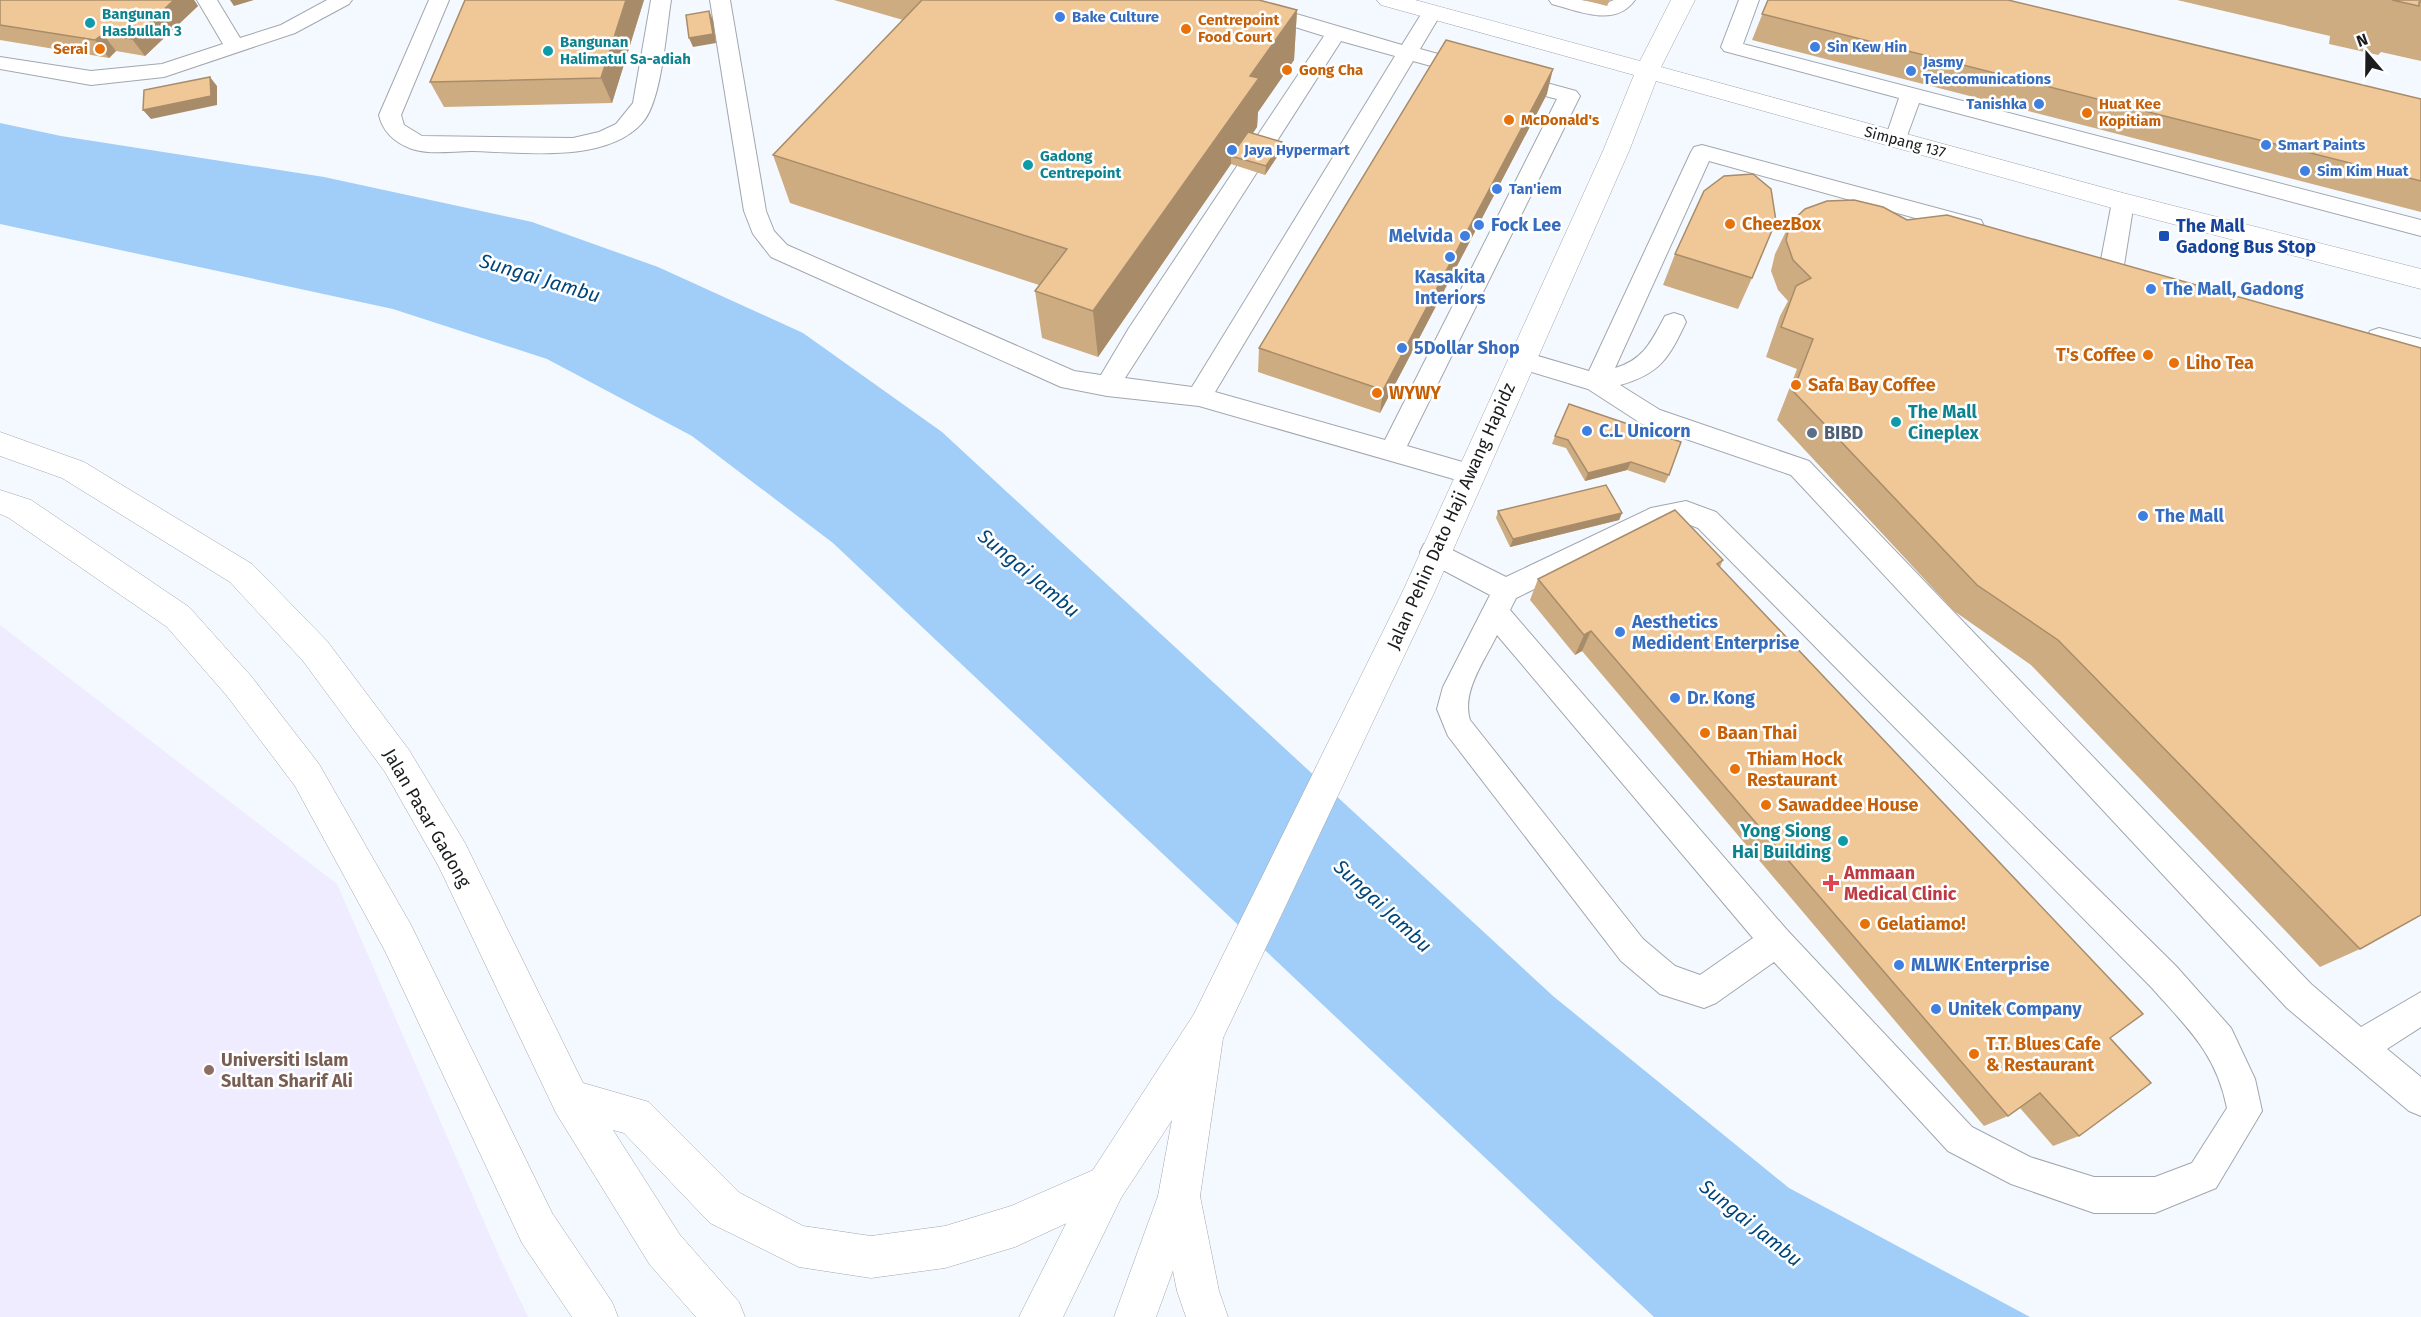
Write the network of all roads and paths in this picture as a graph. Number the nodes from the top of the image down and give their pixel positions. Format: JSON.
{"nodes":[{"id":1,"x":207,"y":0,"type":"edge"},
{"id":2,"x":342,"y":0,"type":"edge"},
{"id":3,"x":439,"y":0,"type":"edge"},
{"id":4,"x":661,"y":0,"type":"edge"},
{"id":5,"x":720,"y":0,"type":"edge"},
{"id":6,"x":1228,"y":0,"type":"edge"},
{"id":7,"x":1389,"y":0,"type":"edge"},
{"id":8,"x":1559,"y":0,"type":"edge"},
{"id":9,"x":1625,"y":0,"type":"edge"},
{"id":10,"x":1683,"y":0,"type":"edge"},
{"id":11,"x":1749,"y":0,"type":"edge"},
{"id":12,"x":1432,"y":12,"type":"junction"},
{"id":13,"x":1336,"y":33,"type":"junction"},
{"id":14,"x":236,"y":48,"type":"junction"},
{"id":15,"x":1407,"y":52,"type":"junction"},
{"id":16,"x":0,"y":63,"type":"edge"},
{"id":17,"x":1647,"y":72,"type":"junction"},
{"id":18,"x":1911,"y":95,"type":"junction"},
{"id":19,"x":1896,"y":139,"type":"junction"},
{"id":20,"x":2123,"y":202,"type":"junction"},
{"id":21,"x":2421,"y":228,"type":"edge"},
{"id":22,"x":1999,"y":234,"type":"edge"},
{"id":23,"x":2112,"y":265,"type":"edge"},
{"id":24,"x":2421,"y":279,"type":"edge"},
{"id":25,"x":1674,"y":322,"type":"dead end"},
{"id":26,"x":2352,"y":329,"type":"edge"},
{"id":27,"x":2421,"y":348,"type":"edge"},
{"id":28,"x":1521,"y":360,"type":"junction"},
{"id":29,"x":1596,"y":382,"type":"junction"},
{"id":30,"x":1107,"y":387,"type":"junction"},
{"id":31,"x":1199,"y":397,"type":"junction"},
{"id":32,"x":0,"y":444,"type":"edge"},
{"id":33,"x":1392,"y":451,"type":"junction"},
{"id":34,"x":1471,"y":474,"type":"junction"},
{"id":35,"x":0,"y":502,"type":"edge"},
{"id":36,"x":1434,"y":552,"type":"junction"},
{"id":37,"x":1501,"y":602,"type":"junction"},
{"id":38,"x":1776,"y":941,"type":"junction"},
{"id":39,"x":2421,"y":1008,"type":"edge"},
{"id":40,"x":1208,"y":1028,"type":"junction"},
{"id":41,"x":2358,"y":1048,"type":"junction"},
{"id":42,"x":570,"y":1099,"type":"junction"},
{"id":43,"x":2421,"y":1100,"type":"edge"},
{"id":44,"x":1107,"y":1184,"type":"junction"},
{"id":45,"x":1179,"y":1196,"type":"junction"},
{"id":46,"x":597,"y":1317,"type":"edge"},
{"id":47,"x":724,"y":1317,"type":"edge"},
{"id":48,"x":1040,"y":1317,"type":"edge"},
{"id":49,"x":1135,"y":1317,"type":"edge"},
{"id":50,"x":1207,"y":1317,"type":"edge"}],
"edges":[{"from":1,"to":14,"type":"lane"},
{"from":2,"to":14,"type":"lane"},
{"from":3,"to":4,"type":"lane"},
{"from":5,"to":30,"type":"lane"},
{"from":6,"to":13,"type":"lane"},
{"from":7,"to":12,"type":"street","name":"Simpang 137"},
{"from":8,"to":9,"type":"lane"},
{"from":10,"to":17,"type":"street","name":"Jalan Pehin Dato Haji Awang Hapidz"},
{"from":11,"to":18,"type":"lane"},
{"from":12,"to":15,"type":"lane"},
{"from":12,"to":17,"type":"street","name":"Simpang 137"},
{"from":13,"to":15,"type":"lane"},
{"from":13,"to":30,"type":"lane"},
{"from":14,"to":16,"type":"lane"},
{"from":15,"to":31,"type":"lane"},
{"from":15,"to":33,"type":"lane"},
{"from":17,"to":19,"type":"street","name":"Simpang 137"},
{"from":17,"to":28,"type":"street","name":"Jalan Pehin Dato Haji Awang Hapidz"},
{"from":18,"to":19,"type":"lane"},
{"from":18,"to":21,"type":"lane"},
{"from":19,"to":20,"type":"street","name":"Simpang 137"},
{"from":20,"to":23,"type":"lane"},
{"from":20,"to":24,"type":"street","name":"Simpang 137"},
{"from":22,"to":29,"type":"lane"},
{"from":25,"to":29,"type":"lane"},
{"from":26,"to":27,"type":"lane"},
{"from":28,"to":29,"type":"lane"},
{"from":28,"to":34,"type":"street","name":"Jalan Pehin Dato Haji Awang Hapidz"},
{"from":29,"to":41,"type":"lane"},
{"from":30,"to":31,"type":"lane"},
{"from":31,"to":33,"type":"lane"},
{"from":32,"to":42,"type":"street","name":"Jalan Pasar Gadong"},
{"from":33,"to":34,"type":"lane"},
{"from":34,"to":36,"type":"street","name":"Jalan Pehin Dato Haji Awang Hapidz"},
{"from":35,"to":46,"type":"street"},
{"from":36,"to":37,"type":"lane"},
{"from":36,"to":40,"type":"street","name":"Jalan Pehin Dato Haji Awang Hapidz"},
{"from":37,"to":38,"type":"lane"},
{"from":37,"to":38,"type":"lane"},
{"from":37,"to":38,"type":"lane"},
{"from":39,"to":41,"type":"lane"},
{"from":40,"to":44,"type":"street","name":"Jalan Pehin Dato Haji Awang Hapidz"},
{"from":40,"to":45,"type":"street","name":"Jalan Pehin Dato Haji Awang Hapidz"},
{"from":41,"to":43,"type":"lane"},
{"from":42,"to":44,"type":"street"},
{"from":42,"to":47,"type":"street","name":"Jalan Pasar Gadong"},
{"from":44,"to":48,"type":"street","name":"Jalan Pehin Dato Haji Awang Hapidz"},
{"from":45,"to":49,"type":"street","name":"Jalan Pehin Dato Haji Awang Hapidz"},
{"from":45,"to":50,"type":"street"}]}
